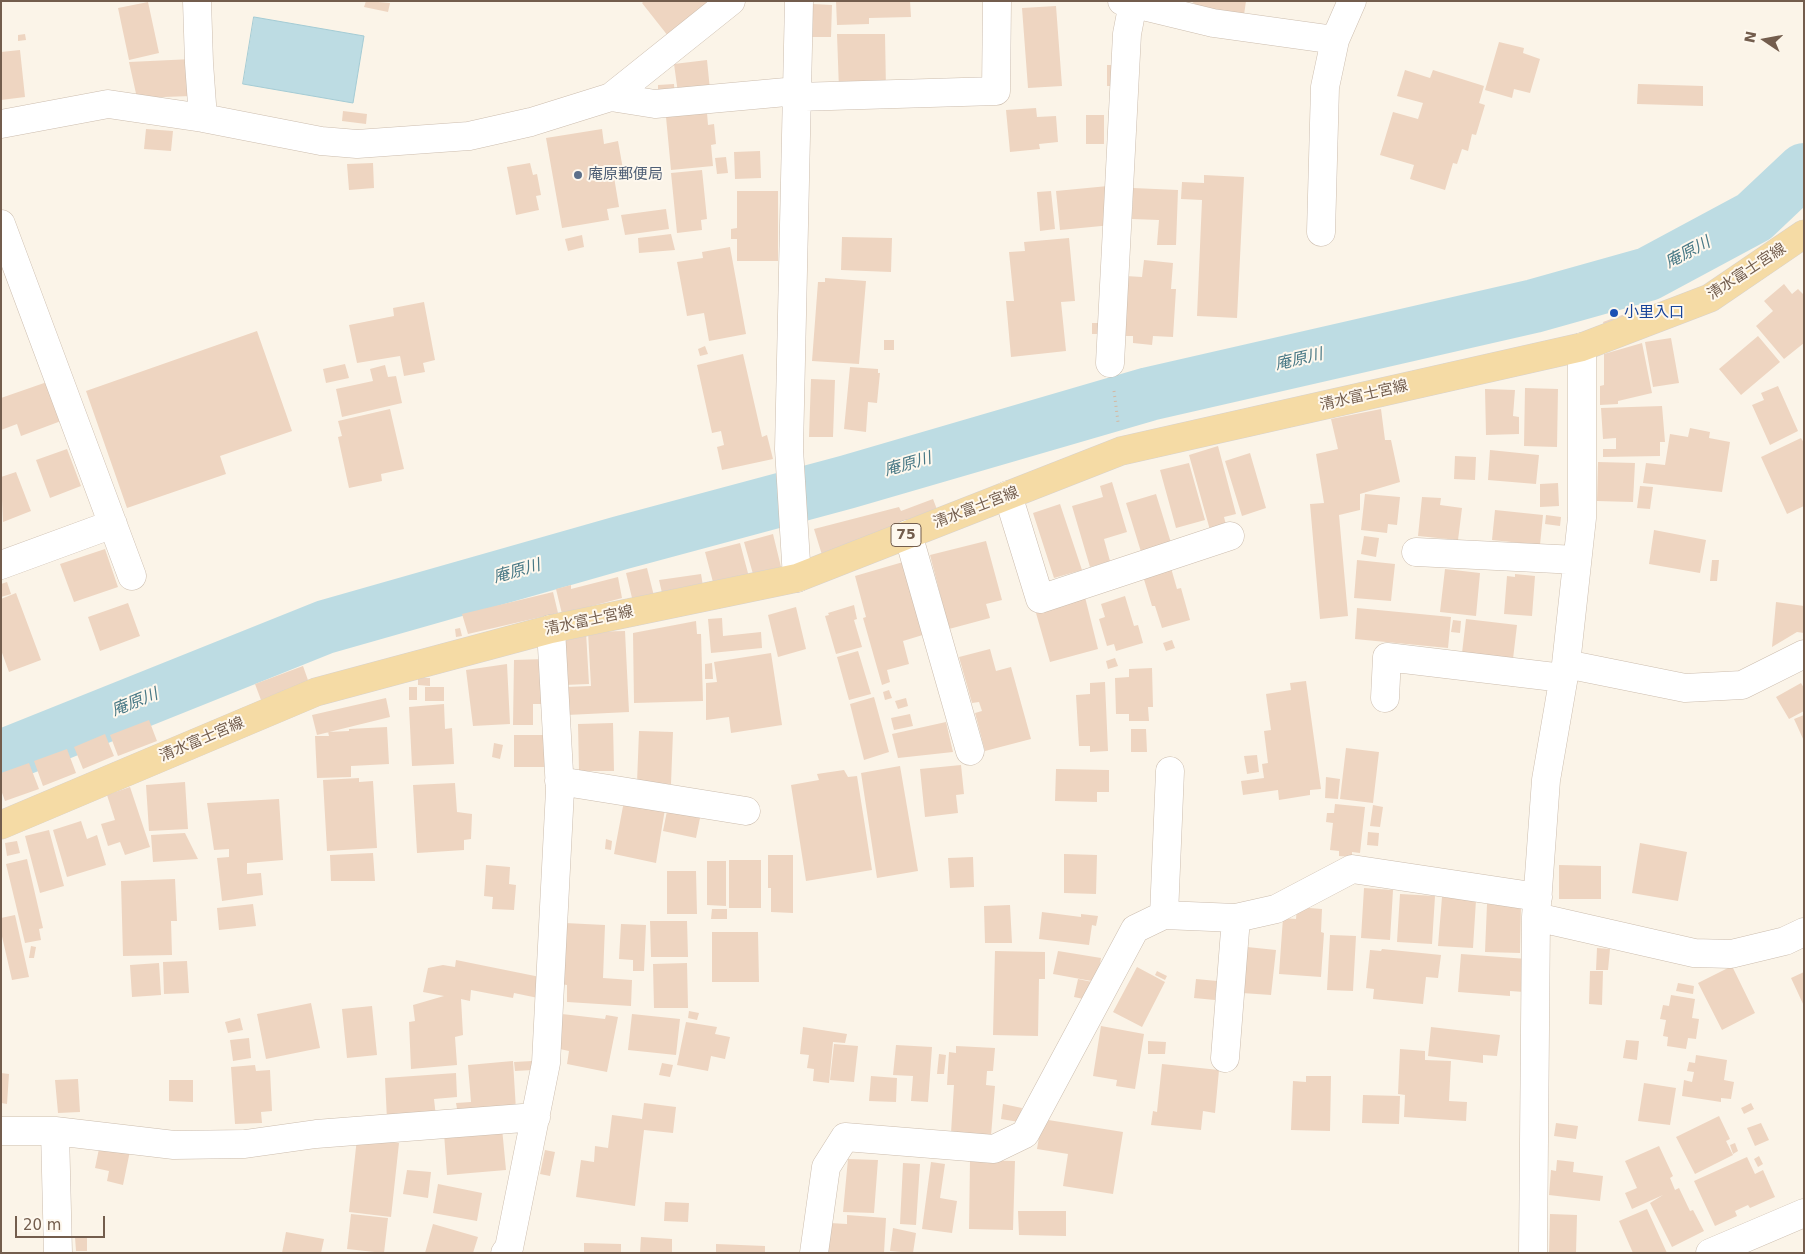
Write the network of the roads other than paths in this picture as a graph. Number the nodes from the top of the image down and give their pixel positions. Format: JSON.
{"nodes":[{"id":1,"x":197,"y":1,"type":"edge"},
{"id":2,"x":731,"y":1,"type":"edge"},
{"id":3,"x":799,"y":1,"type":"edge"},
{"id":4,"x":997,"y":1,"type":"edge"},
{"id":5,"x":1352,"y":1,"type":"edge"},
{"id":6,"x":1128,"y":2,"type":"edge"},
{"id":7,"x":1335,"y":40,"type":"junction"},
{"id":8,"x":797,"y":94,"type":"junction"},
{"id":9,"x":611,"y":97,"type":"junction"},
{"id":10,"x":204,"y":118,"type":"junction"},
{"id":11,"x":1,"y":124,"type":"edge"},
{"id":12,"x":1,"y":224,"type":"edge"},
{"id":13,"x":1321,"y":232,"type":"dead end"},
{"id":14,"x":1804,"y":234,"type":"edge"},
{"id":15,"x":1582,"y":347,"type":"junction"},
{"id":16,"x":1110,"y":363,"type":"road end"},
{"id":17,"x":1008,"y":495,"type":"junction"},
{"id":18,"x":113,"y":524,"type":"junction"},
{"id":19,"x":908,"y":534,"type":"junction"},
{"id":20,"x":1230,"y":536,"type":"dead end"},
{"id":21,"x":1416,"y":552,"type":"dead end"},
{"id":22,"x":1577,"y":560,"type":"junction"},
{"id":23,"x":1,"y":565,"type":"edge"},
{"id":24,"x":132,"y":576,"type":"dead end"},
{"id":25,"x":797,"y":578,"type":"junction"},
{"id":26,"x":551,"y":629,"type":"junction"},
{"id":27,"x":1804,"y":654,"type":"edge"},
{"id":28,"x":1564,"y":671,"type":"junction"},
{"id":29,"x":1385,"y":698,"type":"dead end"},
{"id":30,"x":970,"y":751,"type":"dead end"},
{"id":31,"x":1170,"y":771,"type":"dead end"},
{"id":32,"x":559,"y":781,"type":"junction"},
{"id":33,"x":746,"y":811,"type":"dead end"},
{"id":34,"x":1,"y":825,"type":"edge"},
{"id":35,"x":1537,"y":907,"type":"junction"},
{"id":36,"x":1164,"y":915,"type":"junction"},
{"id":37,"x":1236,"y":918,"type":"junction"},
{"id":38,"x":1804,"y":932,"type":"edge"},
{"id":39,"x":1225,"y":1058,"type":"dead end"},
{"id":40,"x":536,"y":1117,"type":"junction"},
{"id":41,"x":1,"y":1131,"type":"edge"},
{"id":42,"x":55,"y":1131,"type":"junction"},
{"id":43,"x":1804,"y":1213,"type":"edge"},
{"id":44,"x":58,"y":1253,"type":"edge"},
{"id":45,"x":505,"y":1253,"type":"edge"},
{"id":46,"x":814,"y":1253,"type":"edge"},
{"id":47,"x":1533,"y":1253,"type":"edge"},
{"id":48,"x":1710,"y":1253,"type":"edge"}],
"edges":[{"from":1,"to":10,"type":"street"},
{"from":2,"to":9,"type":"street"},
{"from":3,"to":8,"type":"street"},
{"from":4,"to":8,"type":"street"},
{"from":5,"to":7,"type":"street"},
{"from":6,"to":7,"type":"street"},
{"from":6,"to":16,"type":"street"},
{"from":7,"to":13,"type":"street"},
{"from":8,"to":9,"type":"street"},
{"from":8,"to":25,"type":"street"},
{"from":9,"to":10,"type":"street"},
{"from":10,"to":11,"type":"street"},
{"from":12,"to":18,"type":"street"},
{"from":14,"to":15,"type":"main road","name":"清水富士宮線","number":"75"},
{"from":15,"to":17,"type":"main road","name":"清水富士宮線","number":"75"},
{"from":15,"to":22,"type":"street"},
{"from":17,"to":19,"type":"main road","name":"清水富士宮線","number":"75"},
{"from":17,"to":20,"type":"street"},
{"from":18,"to":23,"type":"street"},
{"from":18,"to":24,"type":"street"},
{"from":19,"to":25,"type":"main road","name":"清水富士宮線","number":"75"},
{"from":19,"to":30,"type":"street"},
{"from":21,"to":22,"type":"street"},
{"from":22,"to":28,"type":"street"},
{"from":25,"to":26,"type":"main road","name":"清水富士宮線","number":"75"},
{"from":26,"to":32,"type":"street"},
{"from":26,"to":34,"type":"main road","name":"清水富士宮線","number":"75"},
{"from":27,"to":28,"type":"street"},
{"from":28,"to":29,"type":"street"},
{"from":28,"to":35,"type":"street"},
{"from":31,"to":36,"type":"street"},
{"from":32,"to":33,"type":"street"},
{"from":32,"to":40,"type":"street"},
{"from":35,"to":37,"type":"street"},
{"from":35,"to":38,"type":"street"},
{"from":35,"to":47,"type":"street"},
{"from":36,"to":37,"type":"street"},
{"from":36,"to":46,"type":"street"},
{"from":37,"to":39,"type":"street"},
{"from":40,"to":42,"type":"street"},
{"from":40,"to":45,"type":"street"},
{"from":41,"to":42,"type":"street"},
{"from":42,"to":44,"type":"street"},
{"from":43,"to":48,"type":"street"}]}
